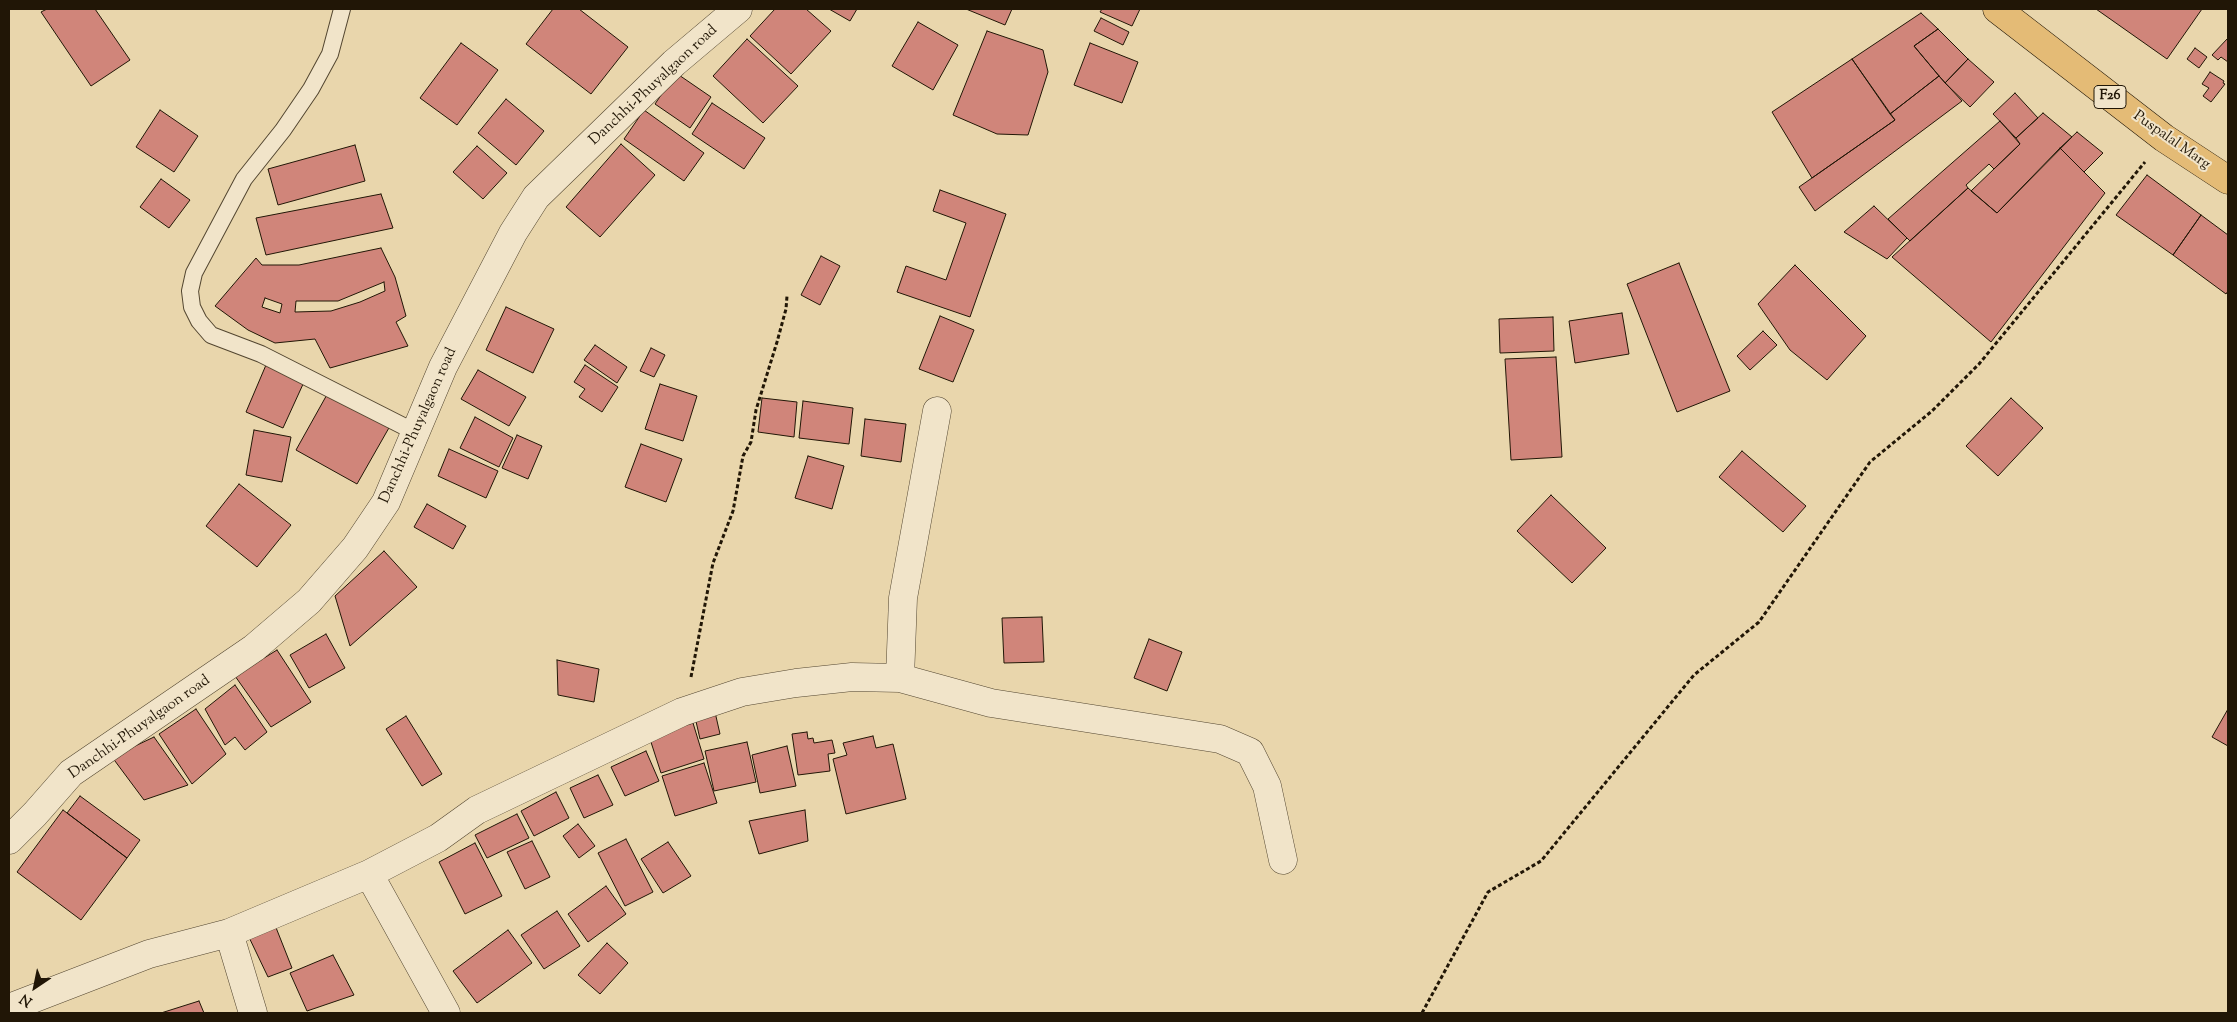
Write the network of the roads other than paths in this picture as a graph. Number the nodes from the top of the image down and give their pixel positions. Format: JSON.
{"nodes":[{"id":1,"x":342,"y":9,"type":"edge"},
{"id":2,"x":738,"y":9,"type":"edge"},
{"id":3,"x":1997,"y":9,"type":"edge"},
{"id":4,"x":2228,"y":180,"type":"edge"},
{"id":5,"x":937,"y":411,"type":"dead end"},
{"id":6,"x":415,"y":432,"type":"junction"},
{"id":7,"x":900,"y":678,"type":"junction"},
{"id":8,"x":9,"y":840,"type":"edge"},
{"id":9,"x":1283,"y":860,"type":"dead end"},
{"id":10,"x":369,"y":874,"type":"junction"},
{"id":11,"x":229,"y":933,"type":"junction"},
{"id":12,"x":9,"y":1008,"type":"edge"},
{"id":13,"x":253,"y":1013,"type":"edge"},
{"id":14,"x":446,"y":1013,"type":"edge"}],
"edges":[{"from":1,"to":6,"type":"lane"},
{"from":2,"to":6,"type":"street","name":"Danchhi-Phuyalgaon road"},
{"from":3,"to":4,"type":"main road","name":"Puspalal Marg","number":"F26"},
{"from":5,"to":7,"type":"street"},
{"from":6,"to":8,"type":"street","name":"Danchhi-Phuyalgaon road"},
{"from":7,"to":9,"type":"street"},
{"from":7,"to":10,"type":"street"},
{"from":10,"to":11,"type":"street"},
{"from":10,"to":14,"type":"street"},
{"from":11,"to":12,"type":"street"},
{"from":11,"to":13,"type":"street"}]}
